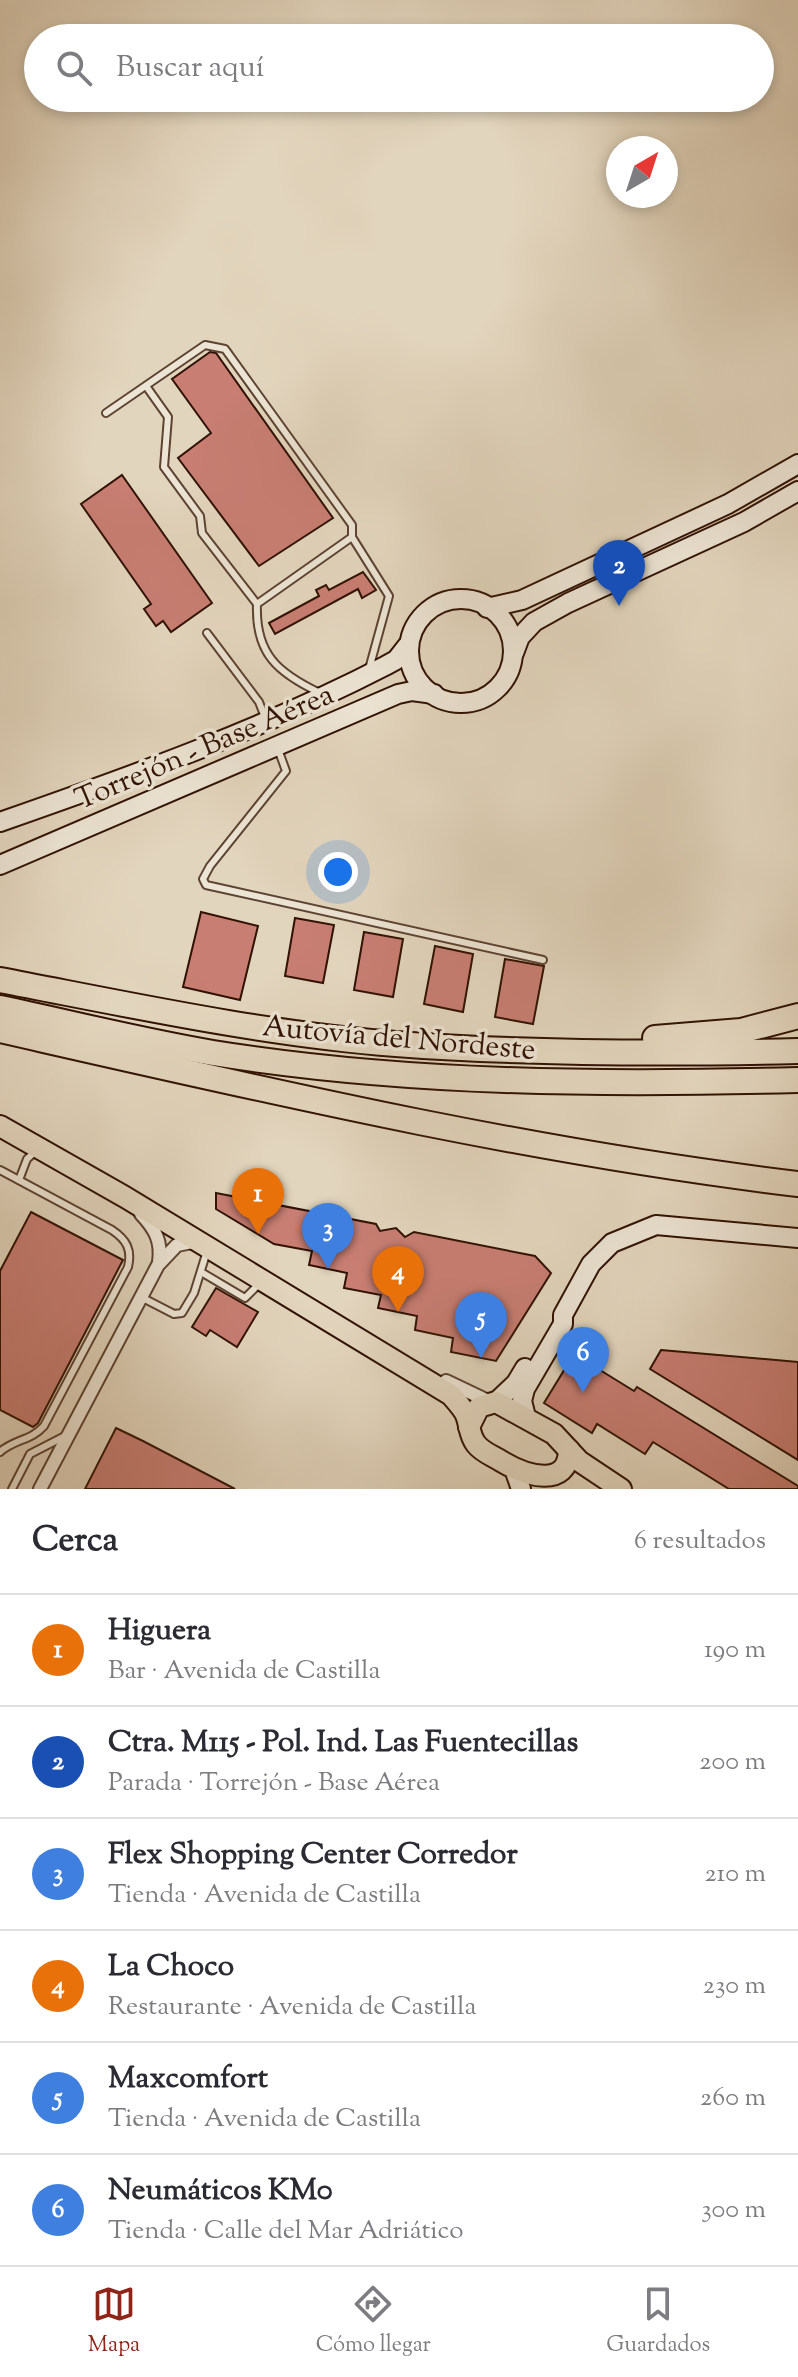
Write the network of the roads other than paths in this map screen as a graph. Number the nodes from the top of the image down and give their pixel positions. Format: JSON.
{"nodes":[{"id":1,"x":146,"y":386,"type":"junction"},
{"id":2,"x":106,"y":413,"type":"dead end"},
{"id":3,"x":798,"y":464,"type":"edge"},
{"id":4,"x":798,"y":491,"type":"edge"},
{"id":5,"x":352,"y":537,"type":"junction"},
{"id":6,"x":257,"y":604,"type":"junction"},
{"id":7,"x":487,"y":608,"type":"junction"},
{"id":8,"x":207,"y":633,"type":"dead end"},
{"id":9,"x":407,"y":646,"type":"junction"},
{"id":10,"x":514,"y":653,"type":"junction"},
{"id":11,"x":367,"y":676,"type":"junction"},
{"id":12,"x":434,"y":694,"type":"junction"},
{"id":13,"x":323,"y":695,"type":"junction"},
{"id":14,"x":266,"y":720,"type":"junction"},
{"id":15,"x":277,"y":746,"type":"junction"},
{"id":16,"x":0,"y":822,"type":"edge"},
{"id":17,"x":0,"y":865,"type":"edge"},
{"id":18,"x":543,"y":960,"type":"dead end"},
{"id":19,"x":0,"y":980,"type":"edge"},
{"id":20,"x":0,"y":1008,"type":"edge"},
{"id":21,"x":798,"y":1016,"type":"edge"},
{"id":22,"x":0,"y":1030,"type":"edge"},
{"id":23,"x":394,"y":1044,"type":"junction"},
{"id":24,"x":798,"y":1051,"type":"edge"},
{"id":25,"x":798,"y":1080,"type":"edge"},
{"id":26,"x":631,"y":1084,"type":"junction"},
{"id":27,"x":798,"y":1096,"type":"edge"},
{"id":28,"x":0,"y":1126,"type":"edge"},
{"id":29,"x":41,"y":1149,"type":"junction"},
{"id":30,"x":0,"y":1170,"type":"edge"},
{"id":31,"x":19,"y":1180,"type":"junction"},
{"id":32,"x":798,"y":1184,"type":"edge"},
{"id":33,"x":125,"y":1197,"type":"junction"},
{"id":34,"x":798,"y":1238,"type":"edge"},
{"id":35,"x":203,"y":1244,"type":"junction"},
{"id":36,"x":158,"y":1265,"type":"junction"},
{"id":37,"x":201,"y":1272,"type":"junction"},
{"id":38,"x":263,"y":1280,"type":"junction"},
{"id":39,"x":141,"y":1297,"type":"junction"},
{"id":40,"x":563,"y":1315,"type":"junction"},
{"id":41,"x":493,"y":1402,"type":"junction"},
{"id":42,"x":526,"y":1417,"type":"junction"},
{"id":43,"x":469,"y":1427,"type":"junction"},
{"id":44,"x":70,"y":1433,"type":"junction"},
{"id":45,"x":569,"y":1450,"type":"junction"},
{"id":46,"x":0,"y":1452,"type":"edge"},
{"id":47,"x":514,"y":1469,"type":"junction"},
{"id":48,"x":548,"y":1483,"type":"edge"},
{"id":49,"x":12,"y":1489,"type":"edge"},
{"id":50,"x":40,"y":1489,"type":"edge"},
{"id":51,"x":521,"y":1489,"type":"edge"},
{"id":52,"x":603,"y":1489,"type":"edge"},
{"id":53,"x":621,"y":1489,"type":"edge"}],
"edges":[{"from":1,"to":2,"type":"lane"},
{"from":1,"to":5,"type":"lane"},
{"from":1,"to":6,"type":"lane"},
{"from":3,"to":7,"type":"main road"},
{"from":4,"to":10,"type":"main road"},
{"from":5,"to":6,"type":"lane"},
{"from":5,"to":11,"type":"lane"},
{"from":6,"to":13,"type":"lane"},
{"from":7,"to":9,"type":"main road"},
{"from":7,"to":10,"type":"main road"},
{"from":8,"to":14,"type":"lane"},
{"from":9,"to":11,"type":"main road","name":"Torrejón - Base Aérea"},
{"from":9,"to":12,"type":"main road"},
{"from":10,"to":12,"type":"main road"},
{"from":11,"to":13,"type":"main road","name":"Torrejón - Base Aérea"},
{"from":12,"to":15,"type":"main road","name":"Torrejón - Base Aérea"},
{"from":13,"to":14,"type":"main road","name":"Torrejón - Base Aérea"},
{"from":14,"to":16,"type":"main road","name":"Torrejón - Base Aérea"},
{"from":15,"to":17,"type":"main road","name":"Torrejón - Base Aérea"},
{"from":15,"to":18,"type":"lane"},
{"from":19,"to":23,"type":"highway","name":"Autovía del Nordeste"},
{"from":20,"to":26,"type":"highway","name":"Autovía del Nordeste"},
{"from":21,"to":23,"type":"highway"},
{"from":22,"to":32,"type":"highway"},
{"from":23,"to":24,"type":"highway","name":"Autovía del Nordeste"},
{"from":25,"to":26,"type":"highway","name":"Autovía del Nordeste"},
{"from":26,"to":27,"type":"highway"},
{"from":28,"to":29,"type":"main road"},
{"from":29,"to":31,"type":"lane"},
{"from":29,"to":33,"type":"main road"},
{"from":30,"to":31,"type":"lane"},
{"from":31,"to":46,"type":"lane"},
{"from":33,"to":35,"type":"main road"},
{"from":33,"to":36,"type":"street"},
{"from":34,"to":40,"type":"main road"},
{"from":35,"to":36,"type":"street"},
{"from":35,"to":37,"type":"lane"},
{"from":35,"to":38,"type":"main road"},
{"from":35,"to":41,"type":"street"},
{"from":36,"to":39,"type":"street"},
{"from":37,"to":38,"type":"lane"},
{"from":37,"to":39,"type":"lane"},
{"from":38,"to":43,"type":"main road"},
{"from":39,"to":44,"type":"street"},
{"from":40,"to":41,"type":"main road"},
{"from":40,"to":42,"type":"main road"},
{"from":41,"to":42,"type":"main road"},
{"from":41,"to":43,"type":"main road"},
{"from":42,"to":45,"type":"main road"},
{"from":43,"to":47,"type":"main road"},
{"from":44,"to":49,"type":"lane"},
{"from":44,"to":50,"type":"street"},
{"from":45,"to":48,"type":"main road"},
{"from":45,"to":53,"type":"main road"},
{"from":47,"to":48,"type":"main road"},
{"from":47,"to":51,"type":"main road"},
{"from":48,"to":52,"type":"main road"}]}
